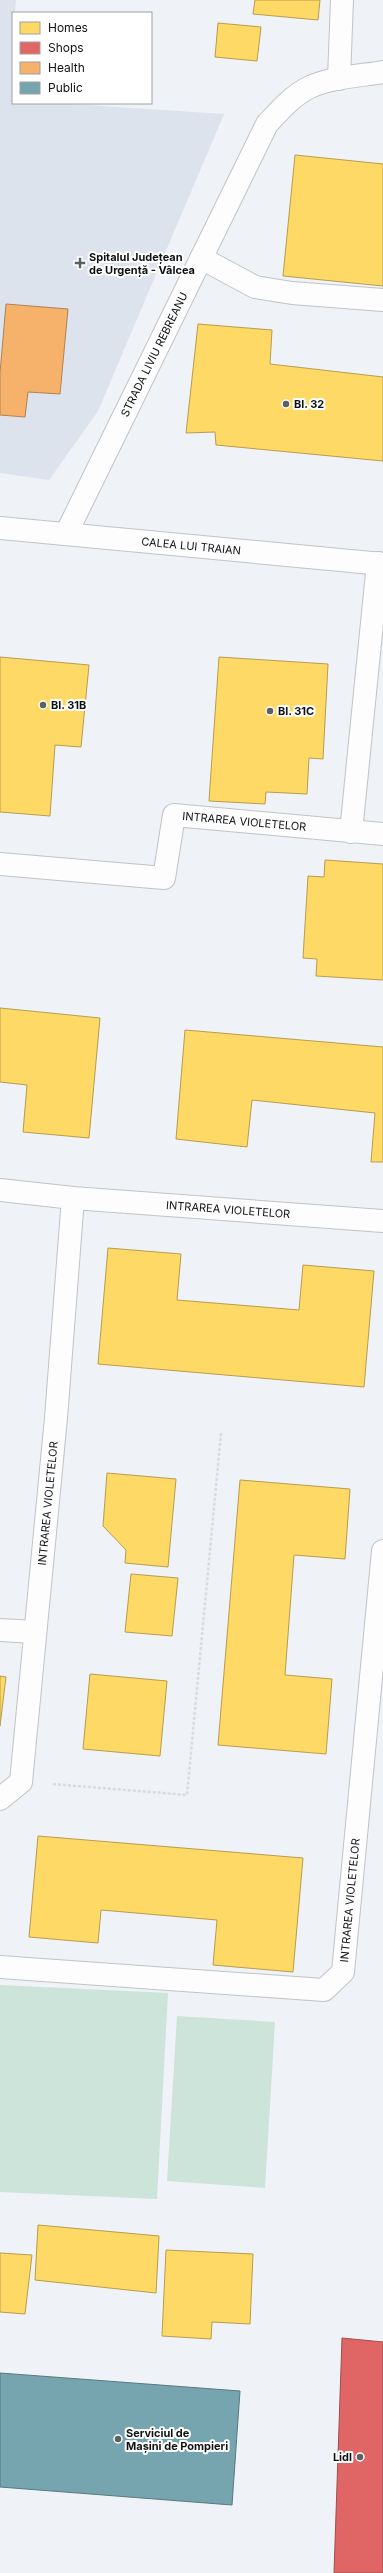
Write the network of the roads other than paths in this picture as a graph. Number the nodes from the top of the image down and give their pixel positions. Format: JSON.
{"nodes":[{"id":1,"x":342,"y":0,"type":"edge"},
{"id":2,"x":383,"y":72,"type":"edge"},
{"id":3,"x":339,"y":79,"type":"junction"},
{"id":4,"x":201,"y":258,"type":"junction"},
{"id":5,"x":383,"y":300,"type":"edge"},
{"id":6,"x":0,"y":528,"type":"edge"},
{"id":7,"x":66,"y":534,"type":"junction"},
{"id":8,"x":380,"y":564,"type":"edge"},
{"id":9,"x":351,"y":832,"type":"junction"},
{"id":10,"x":383,"y":834,"type":"edge"},
{"id":11,"x":0,"y":864,"type":"edge"},
{"id":12,"x":0,"y":1190,"type":"edge"},
{"id":13,"x":73,"y":1198,"type":"junction"},
{"id":14,"x":383,"y":1221,"type":"edge"},
{"id":15,"x":383,"y":1551,"type":"edge"},
{"id":16,"x":0,"y":1630,"type":"edge"},
{"id":17,"x":34,"y":1632,"type":"junction"},
{"id":18,"x":0,"y":1799,"type":"edge"},
{"id":19,"x":0,"y":1967,"type":"edge"}],
"edges":[{"from":1,"to":3,"type":"street"},
{"from":2,"to":3,"type":"street","name":"STRADA LIVIU REBREANU"},
{"from":3,"to":4,"type":"street","name":"STRADA LIVIU REBREANU"},
{"from":4,"to":5,"type":"street"},
{"from":4,"to":7,"type":"street","name":"STRADA LIVIU REBREANU"},
{"from":6,"to":7,"type":"street","name":"CALEA LUI TRAIAN"},
{"from":7,"to":8,"type":"street","name":"CALEA LUI TRAIAN"},
{"from":8,"to":9,"type":"street"},
{"from":9,"to":10,"type":"street"},
{"from":9,"to":11,"type":"street","name":"INTRAREA VIOLETELOR"},
{"from":12,"to":13,"type":"street","name":"INTRAREA VIOLETELOR"},
{"from":13,"to":14,"type":"street","name":"INTRAREA VIOLETELOR"},
{"from":13,"to":17,"type":"street","name":"INTRAREA VIOLETELOR"},
{"from":15,"to":19,"type":"street","name":"INTRAREA VIOLETELOR"},
{"from":16,"to":17,"type":"street"},
{"from":17,"to":18,"type":"street","name":"INTRAREA VIOLETELOR"}]}
